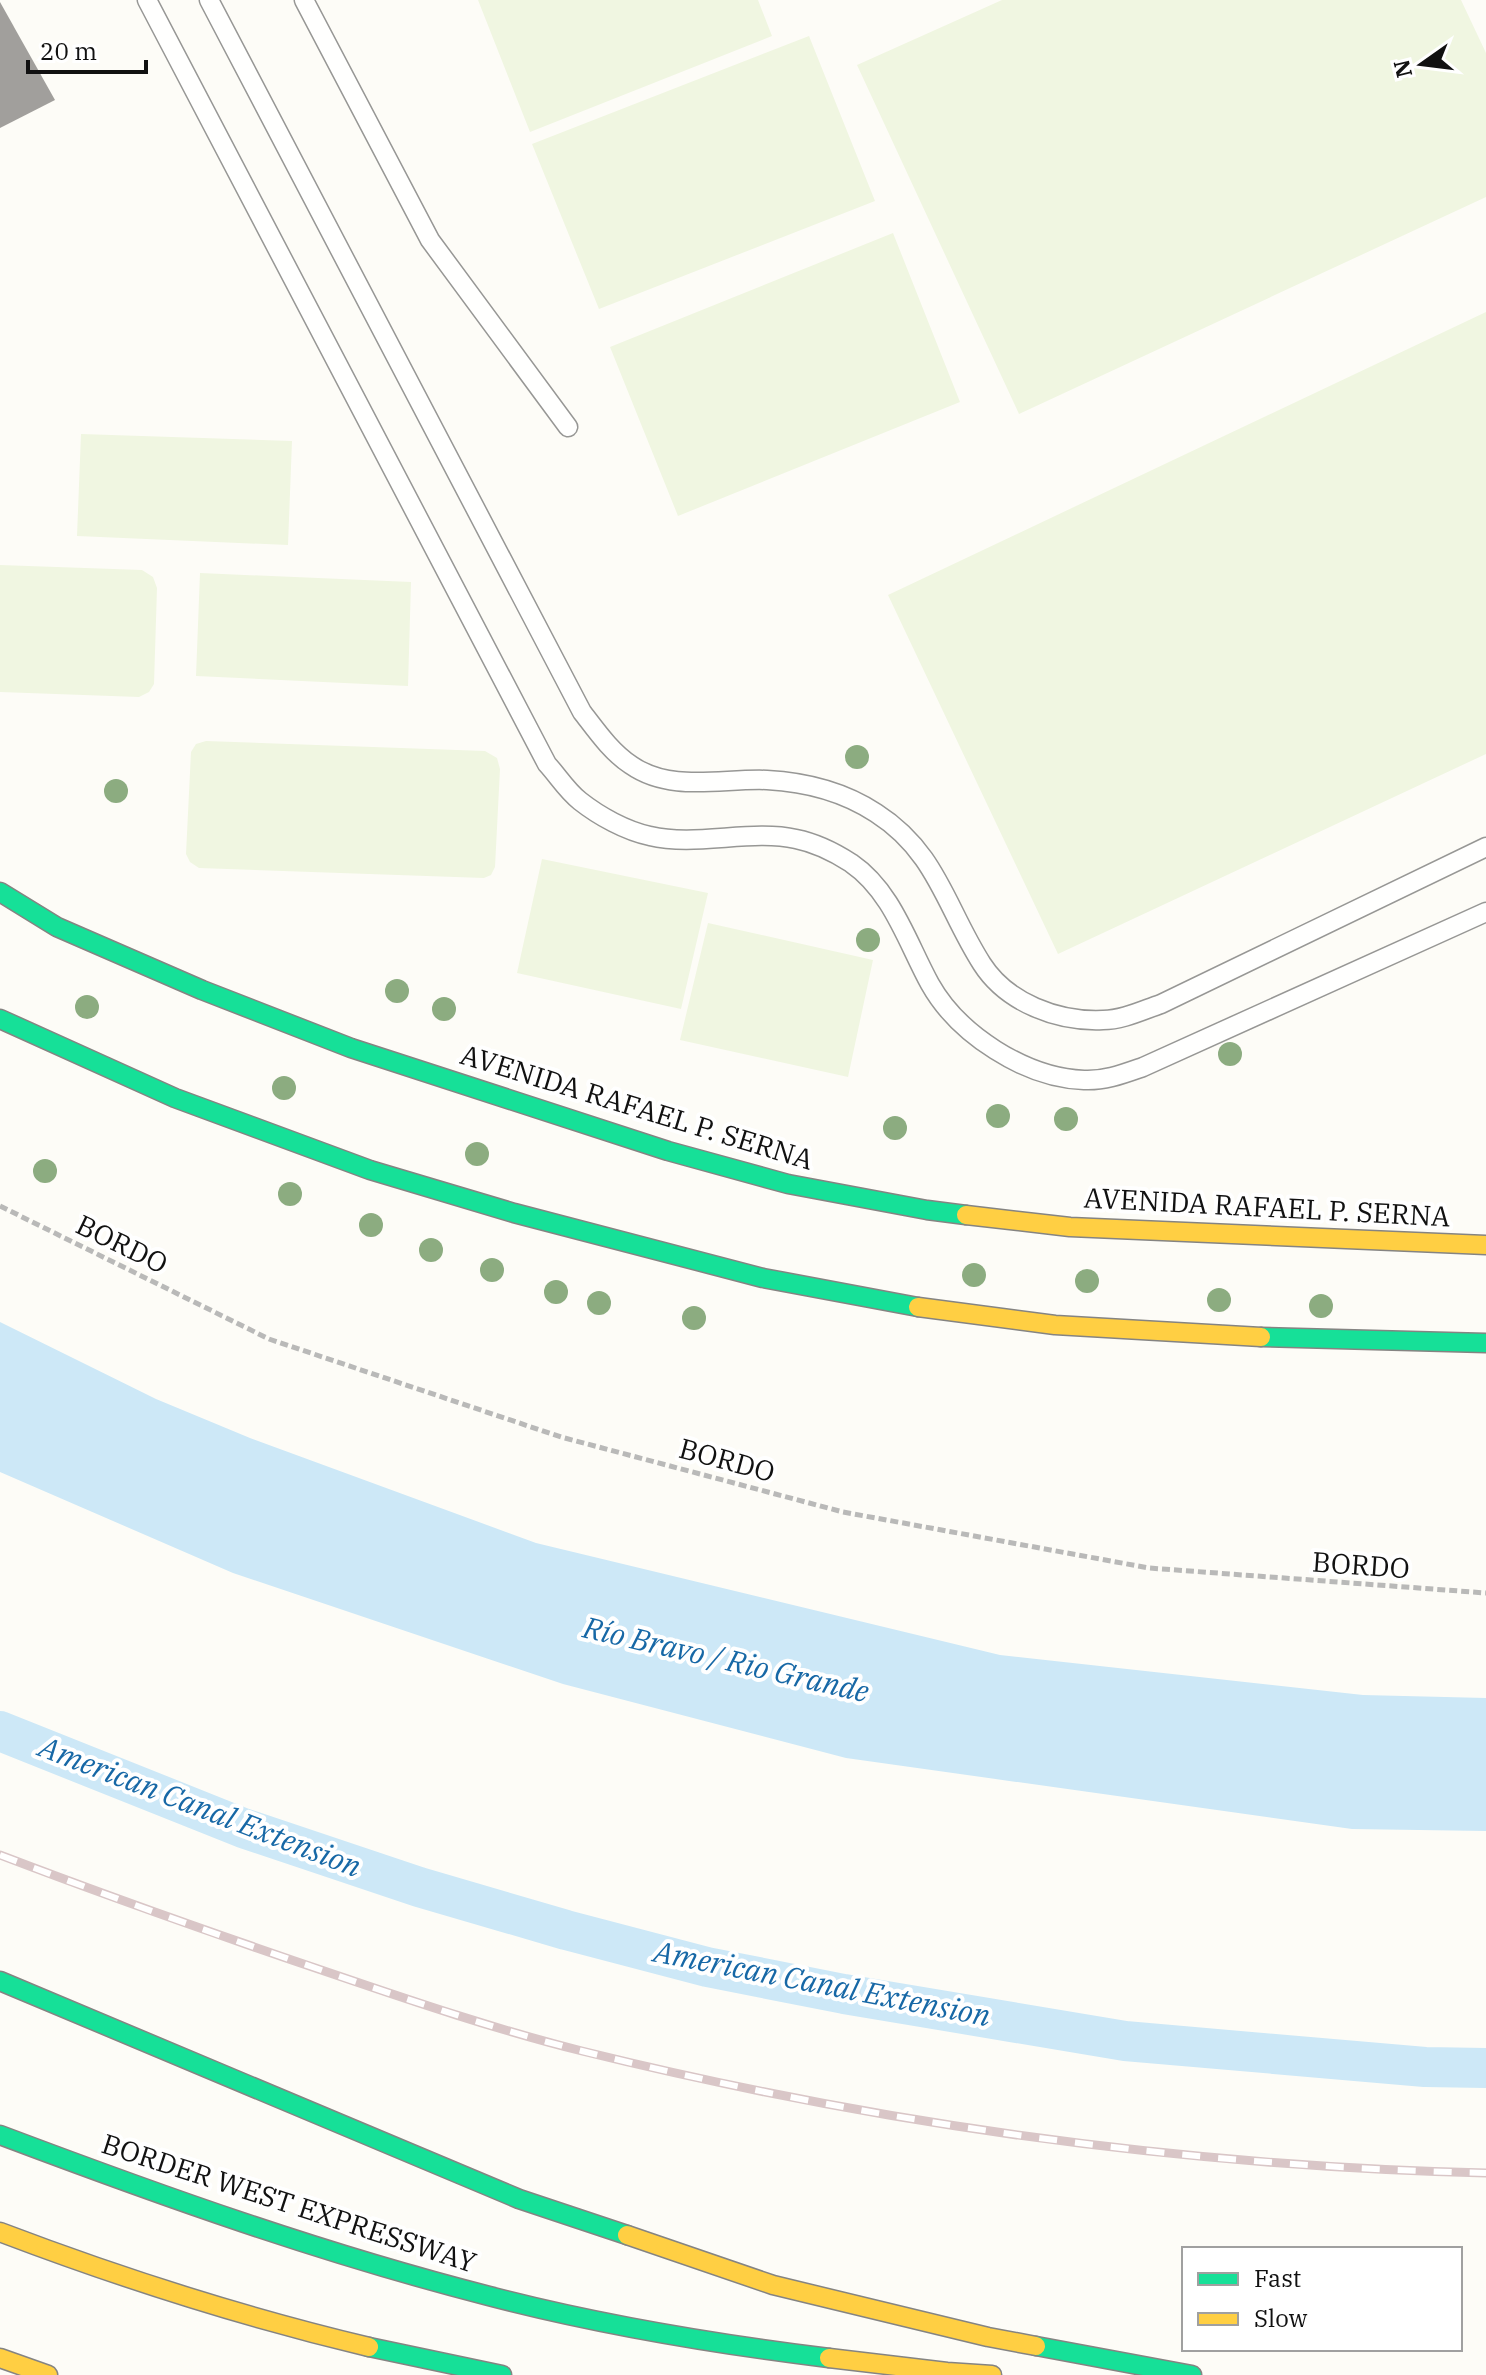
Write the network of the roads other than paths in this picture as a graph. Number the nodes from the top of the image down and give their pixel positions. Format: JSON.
{"nodes":[{"id":1,"x":147,"y":0,"type":"edge"},
{"id":2,"x":209,"y":0,"type":"edge"},
{"id":3,"x":304,"y":0,"type":"edge"},
{"id":4,"x":568,"y":427,"type":"dead end"},
{"id":5,"x":1486,"y":847,"type":"edge"},
{"id":6,"x":0,"y":892,"type":"edge"},
{"id":7,"x":1486,"y":912,"type":"edge"},
{"id":8,"x":0,"y":1019,"type":"edge"},
{"id":9,"x":1486,"y":1245,"type":"edge"},
{"id":10,"x":1486,"y":1343,"type":"edge"},
{"id":11,"x":0,"y":1981,"type":"edge"},
{"id":12,"x":0,"y":2135,"type":"edge"},
{"id":13,"x":0,"y":2232,"type":"edge"},
{"id":14,"x":0,"y":2358,"type":"edge"},
{"id":15,"x":48,"y":2375,"type":"edge"},
{"id":16,"x":502,"y":2375,"type":"edge"},
{"id":17,"x":992,"y":2375,"type":"edge"},
{"id":18,"x":1192,"y":2375,"type":"edge"}],
"edges":[{"from":1,"to":7,"type":"lane"},
{"from":2,"to":5,"type":"lane"},
{"from":3,"to":4,"type":"lane"},
{"from":6,"to":9,"type":"highway","name":"AVENIDA RAFAEL P. SERNA"},
{"from":8,"to":10,"type":"highway"},
{"from":11,"to":18,"type":"highway"},
{"from":12,"to":17,"type":"highway","name":"BORDER WEST EXPRESSWAY"},
{"from":13,"to":16,"type":"highway"},
{"from":14,"to":15,"type":"highway"}]}
